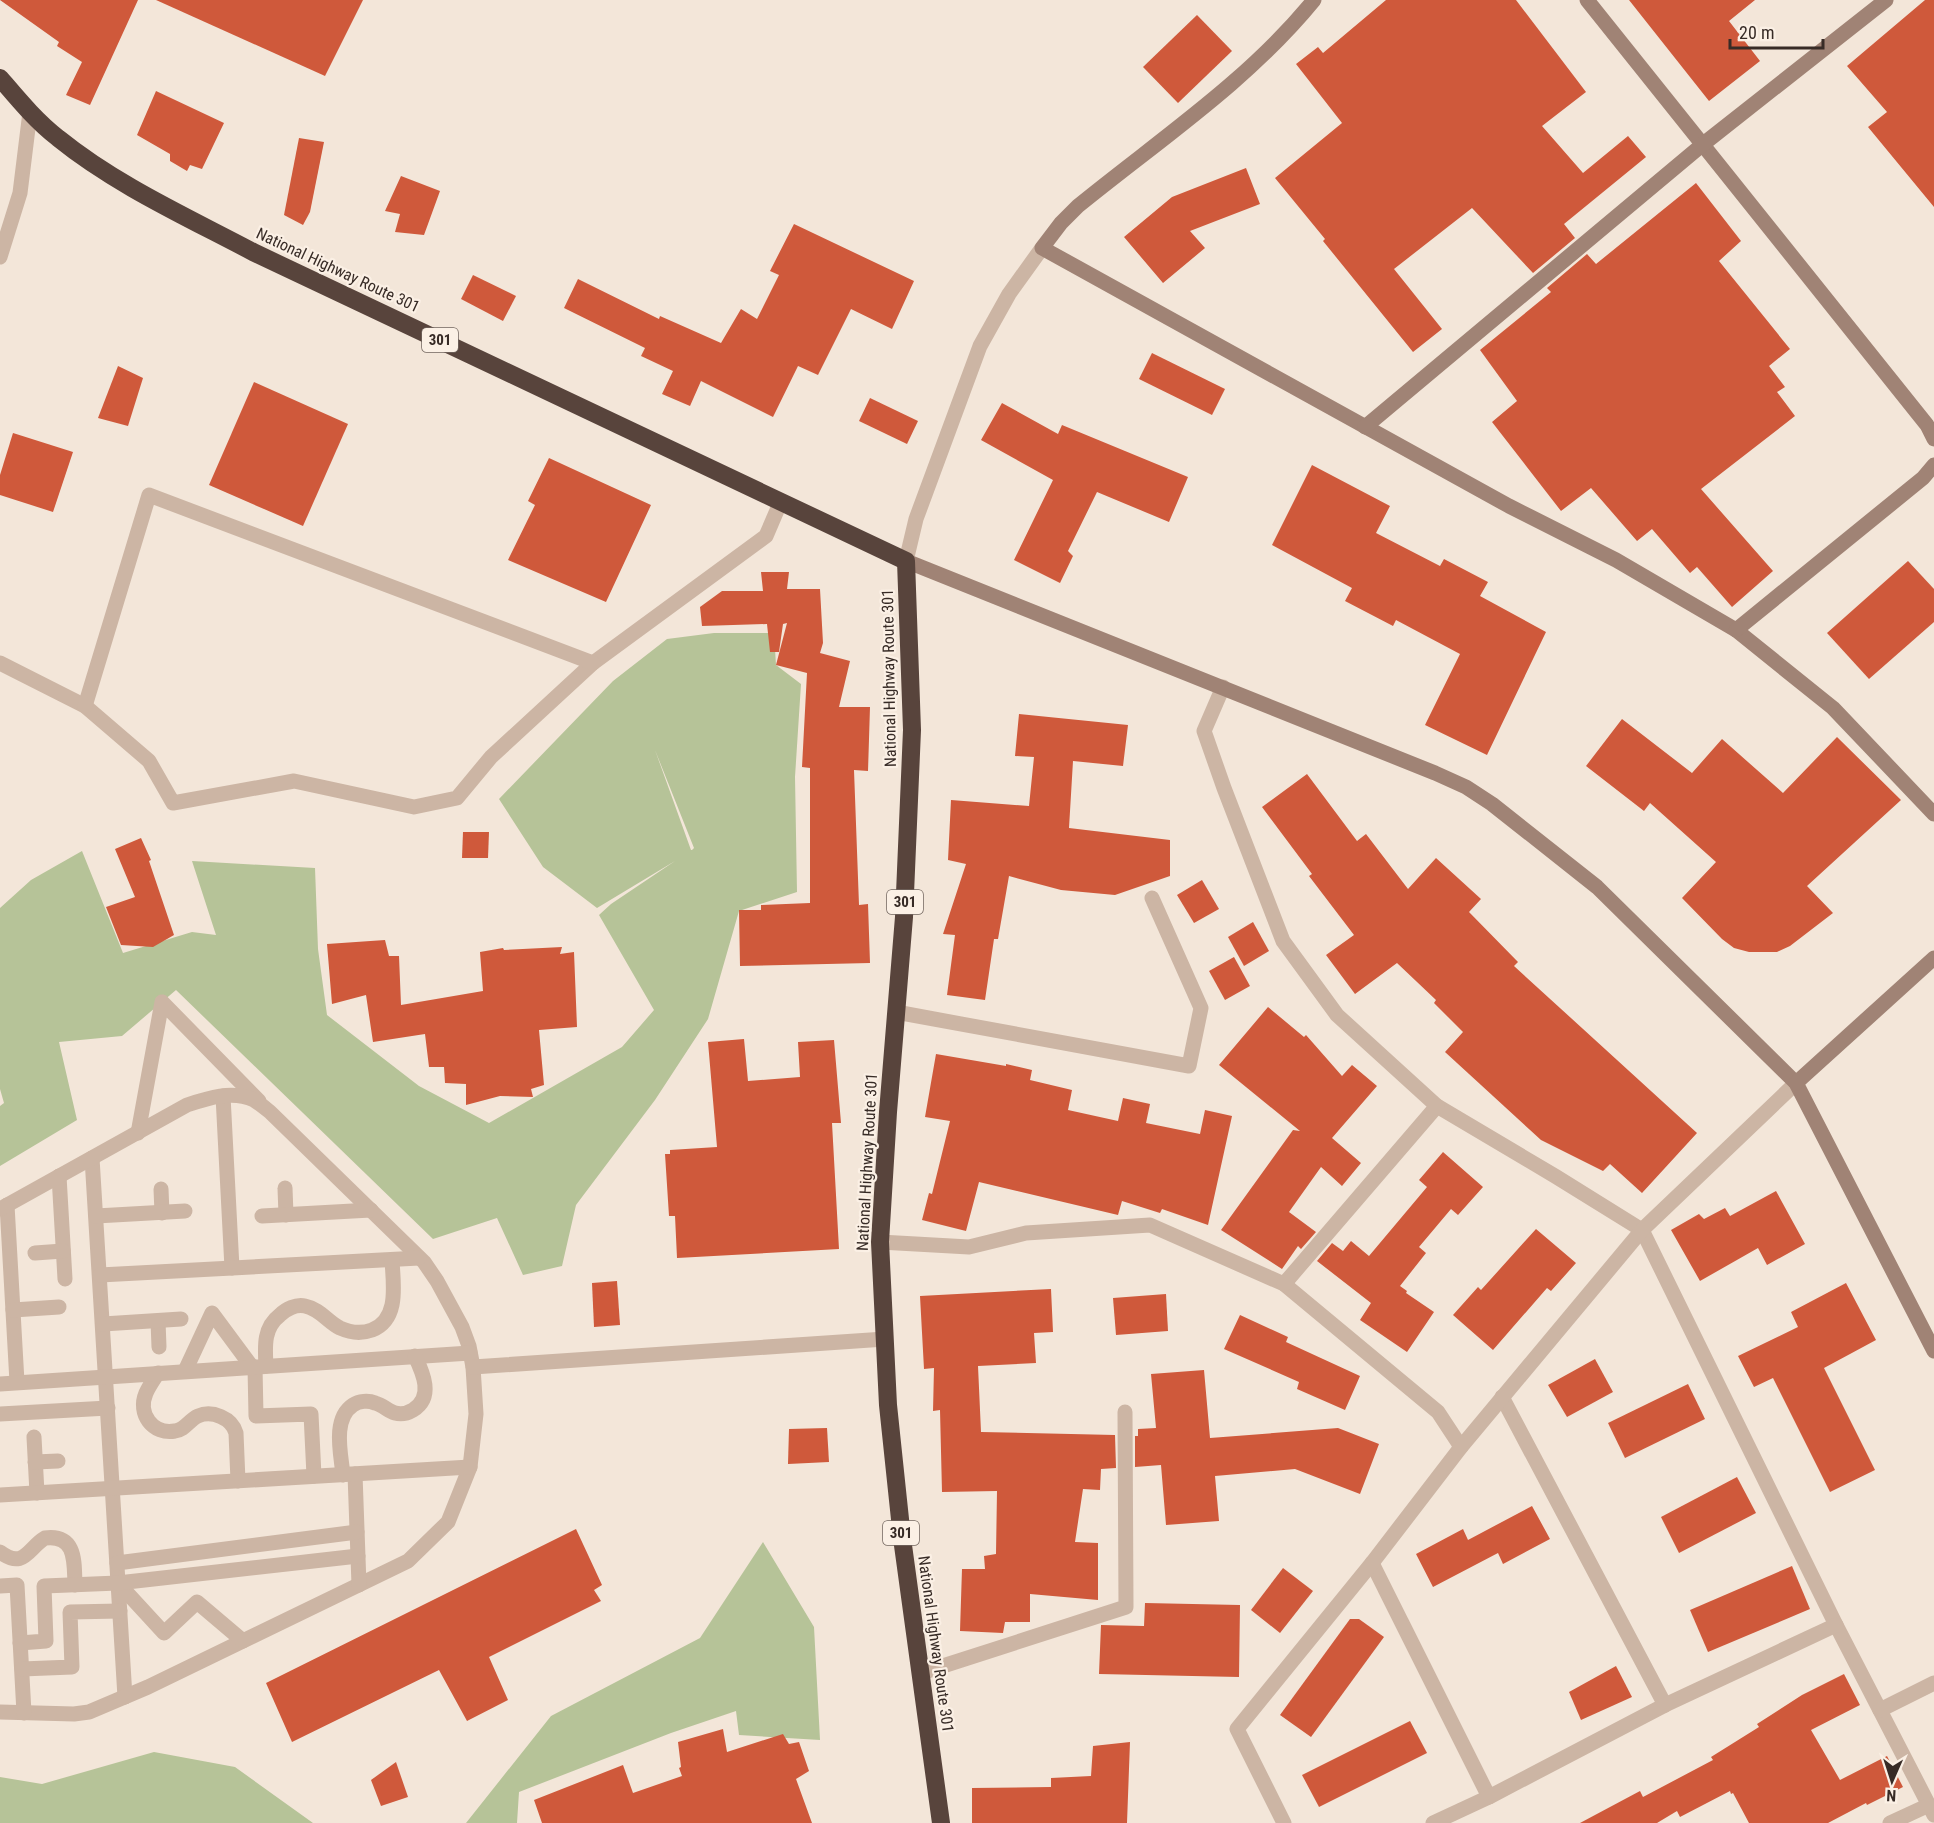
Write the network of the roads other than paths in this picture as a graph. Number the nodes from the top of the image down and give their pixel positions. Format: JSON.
{"nodes":[{"id":1,"x":1314,"y":0,"type":"edge"},
{"id":2,"x":1587,"y":0,"type":"edge"},
{"id":3,"x":1886,"y":0,"type":"edge"},
{"id":4,"x":0,"y":78,"type":"edge"},
{"id":5,"x":30,"y":112,"type":"junction"},
{"id":6,"x":1702,"y":145,"type":"junction"},
{"id":7,"x":1042,"y":248,"type":"junction"},
{"id":8,"x":0,"y":256,"type":"edge"},
{"id":9,"x":1365,"y":427,"type":"junction"},
{"id":10,"x":1934,"y":439,"type":"edge"},
{"id":11,"x":1934,"y":465,"type":"edge"},
{"id":12,"x":781,"y":501,"type":"junction"},
{"id":13,"x":906,"y":561,"type":"junction"},
{"id":14,"x":1736,"y":630,"type":"junction"},
{"id":15,"x":0,"y":663,"type":"edge"},
{"id":16,"x":593,"y":663,"type":"junction"},
{"id":17,"x":1223,"y":687,"type":"junction"},
{"id":18,"x":85,"y":706,"type":"junction"},
{"id":19,"x":1934,"y":814,"type":"edge"},
{"id":20,"x":1152,"y":898,"type":"dead end"},
{"id":21,"x":1934,"y":958,"type":"edge"},
{"id":22,"x":896,"y":1012,"type":"junction"},
{"id":23,"x":1796,"y":1083,"type":"junction"},
{"id":24,"x":223,"y":1096,"type":"junction"},
{"id":25,"x":1437,"y":1106,"type":"junction"},
{"id":26,"x":270,"y":1112,"type":"junction"},
{"id":27,"x":138,"y":1132,"type":"junction"},
{"id":28,"x":92,"y":1158,"type":"junction"},
{"id":29,"x":59,"y":1176,"type":"junction"},
{"id":30,"x":285,"y":1188,"type":"dead end"},
{"id":31,"x":161,"y":1189,"type":"dead end"},
{"id":32,"x":4,"y":1207,"type":"edge"},
{"id":33,"x":371,"y":1210,"type":"junction"},
{"id":34,"x":185,"y":1211,"type":"dead end"},
{"id":35,"x":162,"y":1213,"type":"junction"},
{"id":36,"x":286,"y":1215,"type":"junction"},
{"id":37,"x":96,"y":1216,"type":"junction"},
{"id":38,"x":262,"y":1216,"type":"dead end"},
{"id":39,"x":1642,"y":1230,"type":"junction"},
{"id":40,"x":880,"y":1242,"type":"junction"},
{"id":41,"x":63,"y":1251,"type":"junction"},
{"id":42,"x":35,"y":1253,"type":"dead end"},
{"id":43,"x":419,"y":1258,"type":"junction"},
{"id":44,"x":392,"y":1260,"type":"junction"},
{"id":45,"x":232,"y":1268,"type":"junction"},
{"id":46,"x":99,"y":1275,"type":"junction"},
{"id":47,"x":65,"y":1279,"type":"dead end"},
{"id":48,"x":1284,"y":1284,"type":"junction"},
{"id":49,"x":59,"y":1306,"type":"dead end"},
{"id":50,"x":13,"y":1310,"type":"junction"},
{"id":51,"x":181,"y":1319,"type":"dead end"},
{"id":52,"x":158,"y":1321,"type":"junction"},
{"id":53,"x":103,"y":1324,"type":"junction"},
{"id":54,"x":885,"y":1339,"type":"junction"},
{"id":55,"x":159,"y":1347,"type":"dead end"},
{"id":56,"x":1934,"y":1351,"type":"edge"},
{"id":57,"x":415,"y":1356,"type":"junction"},
{"id":58,"x":472,"y":1360,"type":"junction"},
{"id":59,"x":258,"y":1367,"type":"junction"},
{"id":60,"x":185,"y":1371,"type":"junction"},
{"id":61,"x":158,"y":1373,"type":"junction"},
{"id":62,"x":106,"y":1377,"type":"junction"},
{"id":63,"x":17,"y":1382,"type":"junction"},
{"id":64,"x":0,"y":1383,"type":"edge"},
{"id":65,"x":1502,"y":1397,"type":"junction"},
{"id":66,"x":108,"y":1408,"type":"junction"},
{"id":67,"x":1125,"y":1412,"type":"dead end"},
{"id":68,"x":0,"y":1414,"type":"edge"},
{"id":69,"x":34,"y":1437,"type":"dead end"},
{"id":70,"x":1461,"y":1447,"type":"junction"},
{"id":71,"x":58,"y":1461,"type":"dead end"},
{"id":72,"x":35,"y":1462,"type":"junction"},
{"id":73,"x":470,"y":1467,"type":"junction"},
{"id":74,"x":349,"y":1474,"type":"junction"},
{"id":75,"x":314,"y":1476,"type":"junction"},
{"id":76,"x":238,"y":1481,"type":"junction"},
{"id":77,"x":113,"y":1489,"type":"junction"},
{"id":78,"x":38,"y":1493,"type":"junction"},
{"id":79,"x":0,"y":1495,"type":"edge"},
{"id":80,"x":357,"y":1532,"type":"junction"},
{"id":81,"x":0,"y":1552,"type":"edge"},
{"id":82,"x":358,"y":1556,"type":"junction"},
{"id":83,"x":117,"y":1563,"type":"junction"},
{"id":84,"x":1372,"y":1563,"type":"junction"},
{"id":85,"x":118,"y":1583,"type":"junction"},
{"id":86,"x":75,"y":1585,"type":"junction"},
{"id":87,"x":359,"y":1585,"type":"junction"},
{"id":88,"x":0,"y":1586,"type":"edge"},
{"id":89,"x":120,"y":1611,"type":"junction"},
{"id":90,"x":1836,"y":1625,"type":"junction"},
{"id":91,"x":243,"y":1641,"type":"junction"},
{"id":92,"x":20,"y":1643,"type":"junction"},
{"id":93,"x":22,"y":1669,"type":"junction"},
{"id":94,"x":921,"y":1673,"type":"junction"},
{"id":95,"x":1934,"y":1683,"type":"edge"},
{"id":96,"x":125,"y":1696,"type":"junction"},
{"id":97,"x":1665,"y":1705,"type":"junction"},
{"id":98,"x":1880,"y":1710,"type":"junction"},
{"id":99,"x":0,"y":1712,"type":"edge"},
{"id":100,"x":24,"y":1713,"type":"junction"},
{"id":101,"x":1489,"y":1797,"type":"junction"},
{"id":102,"x":1931,"y":1810,"type":"edge"},
{"id":103,"x":941,"y":1823,"type":"edge"},
{"id":104,"x":1284,"y":1823,"type":"edge"},
{"id":105,"x":1433,"y":1823,"type":"edge"},
{"id":106,"x":1890,"y":1823,"type":"edge"}],
"edges":[{"from":1,"to":7,"type":"street"},
{"from":2,"to":6,"type":"street"},
{"from":3,"to":6,"type":"street"},
{"from":4,"to":5,"type":"highway","name":"National Highway Route 301","number":"301"},
{"from":5,"to":8,"type":"street"},
{"from":5,"to":12,"type":"highway","name":"National Highway Route 301","number":"301"},
{"from":6,"to":9,"type":"street"},
{"from":6,"to":10,"type":"street"},
{"from":7,"to":9,"type":"street"},
{"from":7,"to":13,"type":"street"},
{"from":9,"to":14,"type":"street"},
{"from":11,"to":14,"type":"street"},
{"from":12,"to":13,"type":"highway","name":"National Highway Route 301","number":"301"},
{"from":12,"to":16,"type":"street"},
{"from":13,"to":17,"type":"street"},
{"from":13,"to":22,"type":"highway","name":"National Highway Route 301","number":"301"},
{"from":14,"to":19,"type":"street"},
{"from":15,"to":18,"type":"street"},
{"from":16,"to":18,"type":"street"},
{"from":16,"to":18,"type":"street"},
{"from":17,"to":23,"type":"street"},
{"from":17,"to":25,"type":"street"},
{"from":20,"to":22,"type":"street"},
{"from":21,"to":23,"type":"street"},
{"from":22,"to":40,"type":"highway","name":"National Highway Route 301","number":"301"},
{"from":23,"to":39,"type":"street"},
{"from":23,"to":56,"type":"street"},
{"from":24,"to":26,"type":"street"},
{"from":24,"to":27,"type":"street"},
{"from":24,"to":45,"type":"street"},
{"from":25,"to":39,"type":"street"},
{"from":25,"to":48,"type":"street"},
{"from":26,"to":27,"type":"street"},
{"from":26,"to":33,"type":"street"},
{"from":27,"to":28,"type":"street"},
{"from":28,"to":29,"type":"street"},
{"from":28,"to":37,"type":"street"},
{"from":29,"to":32,"type":"street"},
{"from":29,"to":41,"type":"street"},
{"from":30,"to":36,"type":"street"},
{"from":31,"to":35,"type":"street"},
{"from":32,"to":50,"type":"street"},
{"from":33,"to":36,"type":"street"},
{"from":33,"to":43,"type":"street"},
{"from":34,"to":35,"type":"street"},
{"from":35,"to":37,"type":"street"},
{"from":36,"to":38,"type":"street"},
{"from":37,"to":46,"type":"street"},
{"from":39,"to":65,"type":"street"},
{"from":39,"to":90,"type":"street"},
{"from":40,"to":48,"type":"street"},
{"from":40,"to":54,"type":"highway","name":"National Highway Route 301","number":"301"},
{"from":41,"to":42,"type":"street"},
{"from":41,"to":47,"type":"street"},
{"from":43,"to":44,"type":"street"},
{"from":43,"to":58,"type":"street"},
{"from":44,"to":45,"type":"street"},
{"from":44,"to":59,"type":"street"},
{"from":45,"to":46,"type":"street"},
{"from":46,"to":53,"type":"street"},
{"from":48,"to":70,"type":"street"},
{"from":49,"to":50,"type":"street"},
{"from":50,"to":63,"type":"street"},
{"from":51,"to":52,"type":"street"},
{"from":52,"to":53,"type":"street"},
{"from":52,"to":55,"type":"street"},
{"from":53,"to":62,"type":"street"},
{"from":54,"to":58,"type":"street"},
{"from":54,"to":94,"type":"highway","name":"National Highway Route 301","number":"301"},
{"from":57,"to":58,"type":"street"},
{"from":57,"to":59,"type":"street"},
{"from":57,"to":74,"type":"street"},
{"from":58,"to":73,"type":"street"},
{"from":59,"to":60,"type":"street"},
{"from":59,"to":60,"type":"street"},
{"from":59,"to":75,"type":"street"},
{"from":60,"to":61,"type":"street"},
{"from":61,"to":62,"type":"street"},
{"from":61,"to":76,"type":"street"},
{"from":62,"to":63,"type":"street"},
{"from":62,"to":66,"type":"street"},
{"from":63,"to":64,"type":"street"},
{"from":65,"to":70,"type":"street"},
{"from":65,"to":97,"type":"street"},
{"from":66,"to":68,"type":"street"},
{"from":66,"to":77,"type":"street"},
{"from":67,"to":94,"type":"street"},
{"from":69,"to":72,"type":"street"},
{"from":70,"to":84,"type":"street"},
{"from":71,"to":72,"type":"street"},
{"from":72,"to":78,"type":"street"},
{"from":73,"to":74,"type":"street"},
{"from":73,"to":87,"type":"street"},
{"from":74,"to":75,"type":"street"},
{"from":74,"to":80,"type":"street"},
{"from":75,"to":76,"type":"street"},
{"from":76,"to":77,"type":"street"},
{"from":77,"to":78,"type":"street"},
{"from":77,"to":83,"type":"street"},
{"from":78,"to":79,"type":"street"},
{"from":80,"to":82,"type":"street"},
{"from":80,"to":83,"type":"street"},
{"from":81,"to":86,"type":"street"},
{"from":82,"to":85,"type":"street"},
{"from":82,"to":87,"type":"street"},
{"from":83,"to":85,"type":"street"},
{"from":84,"to":101,"type":"street"},
{"from":84,"to":104,"type":"street"},
{"from":85,"to":86,"type":"street"},
{"from":85,"to":89,"type":"street"},
{"from":85,"to":91,"type":"street"},
{"from":86,"to":92,"type":"street"},
{"from":87,"to":91,"type":"street"},
{"from":88,"to":92,"type":"street"},
{"from":89,"to":93,"type":"street"},
{"from":89,"to":96,"type":"street"},
{"from":90,"to":97,"type":"street"},
{"from":90,"to":98,"type":"street"},
{"from":91,"to":96,"type":"street"},
{"from":92,"to":93,"type":"street"},
{"from":93,"to":100,"type":"street"},
{"from":94,"to":103,"type":"highway","name":"National Highway Route 301","number":"301"},
{"from":95,"to":98,"type":"street"},
{"from":96,"to":100,"type":"street"},
{"from":97,"to":101,"type":"street"},
{"from":98,"to":102,"type":"street"},
{"from":99,"to":100,"type":"street"},
{"from":101,"to":105,"type":"street"},
{"from":102,"to":106,"type":"street"}]}
